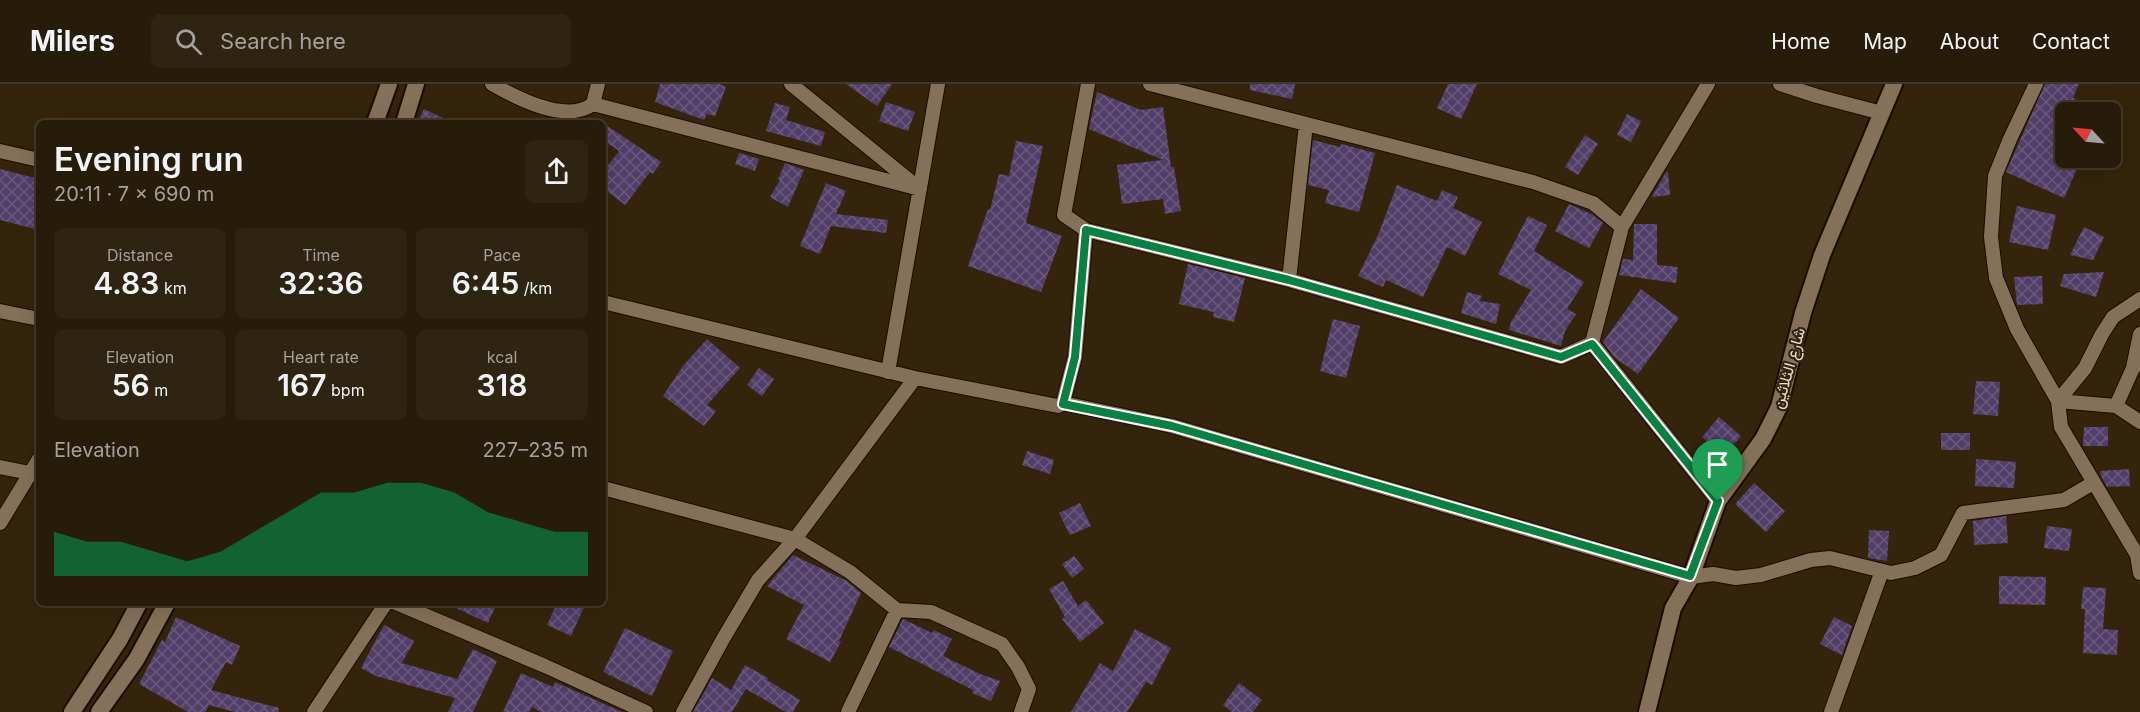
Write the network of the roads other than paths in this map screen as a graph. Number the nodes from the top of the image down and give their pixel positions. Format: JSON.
{"nodes":[{"id":1,"x":389,"y":84,"type":"edge"},
{"id":2,"x":416,"y":84,"type":"edge"},
{"id":3,"x":492,"y":84,"type":"edge"},
{"id":4,"x":598,"y":84,"type":"edge"},
{"id":5,"x":791,"y":84,"type":"edge"},
{"id":6,"x":939,"y":84,"type":"edge"},
{"id":7,"x":1088,"y":84,"type":"edge"},
{"id":8,"x":1150,"y":84,"type":"edge"},
{"id":9,"x":1708,"y":84,"type":"edge"},
{"id":10,"x":1780,"y":84,"type":"edge"},
{"id":11,"x":1894,"y":84,"type":"edge"},
{"id":12,"x":2036,"y":84,"type":"edge"},
{"id":13,"x":593,"y":104,"type":"junction"},
{"id":14,"x":1882,"y":113,"type":"junction"},
{"id":15,"x":376,"y":120,"type":"edge"},
{"id":16,"x":405,"y":120,"type":"edge"},
{"id":17,"x":1306,"y":124,"type":"junction"},
{"id":18,"x":0,"y":152,"type":"edge"},
{"id":19,"x":36,"y":159,"type":"edge"},
{"id":20,"x":920,"y":189,"type":"junction"},
{"id":21,"x":1622,"y":227,"type":"junction"},
{"id":22,"x":1086,"y":230,"type":"junction"},
{"id":23,"x":1289,"y":280,"type":"junction"},
{"id":24,"x":2140,"y":299,"type":"edge"},
{"id":25,"x":606,"y":303,"type":"edge"},
{"id":26,"x":0,"y":311,"type":"edge"},
{"id":27,"x":36,"y":319,"type":"edge"},
{"id":28,"x":2140,"y":334,"type":"edge"},
{"id":29,"x":1592,"y":344,"type":"junction"},
{"id":30,"x":2137,"y":365,"type":"edge"},
{"id":31,"x":888,"y":372,"type":"junction"},
{"id":32,"x":915,"y":378,"type":"junction"},
{"id":33,"x":2058,"y":401,"type":"junction"},
{"id":34,"x":1063,"y":404,"type":"junction"},
{"id":35,"x":2116,"y":406,"type":"junction"},
{"id":36,"x":2140,"y":422,"type":"edge"},
{"id":37,"x":36,"y":464,"type":"edge"},
{"id":38,"x":0,"y":467,"type":"edge"},
{"id":39,"x":30,"y":473,"type":"junction"},
{"id":40,"x":2093,"y":483,"type":"junction"},
{"id":41,"x":606,"y":489,"type":"edge"},
{"id":42,"x":1718,"y":501,"type":"junction"},
{"id":43,"x":0,"y":523,"type":"edge"},
{"id":44,"x":795,"y":539,"type":"junction"},
{"id":45,"x":1882,"y":571,"type":"junction"},
{"id":46,"x":2140,"y":573,"type":"edge"},
{"id":47,"x":1690,"y":576,"type":"junction"},
{"id":48,"x":137,"y":606,"type":"edge"},
{"id":49,"x":165,"y":606,"type":"edge"},
{"id":50,"x":384,"y":606,"type":"edge"},
{"id":51,"x":403,"y":606,"type":"edge"},
{"id":52,"x":897,"y":610,"type":"junction"},
{"id":53,"x":72,"y":712,"type":"edge"},
{"id":54,"x":99,"y":712,"type":"edge"},
{"id":55,"x":314,"y":712,"type":"edge"},
{"id":56,"x":646,"y":712,"type":"edge"},
{"id":57,"x":683,"y":712,"type":"edge"},
{"id":58,"x":848,"y":712,"type":"edge"},
{"id":59,"x":1022,"y":712,"type":"edge"},
{"id":60,"x":1647,"y":712,"type":"edge"},
{"id":61,"x":1832,"y":712,"type":"edge"}],
"edges":[{"from":1,"to":15,"type":"street"},
{"from":2,"to":16,"type":"street"},
{"from":3,"to":13,"type":"street"},
{"from":4,"to":13,"type":"street"},
{"from":5,"to":20,"type":"street"},
{"from":6,"to":20,"type":"street"},
{"from":7,"to":22,"type":"street"},
{"from":8,"to":17,"type":"street"},
{"from":9,"to":21,"type":"street"},
{"from":10,"to":14,"type":"street"},
{"from":11,"to":14,"type":"street","name":"شارع الثلاثين"},
{"from":12,"to":33,"type":"street"},
{"from":13,"to":20,"type":"street"},
{"from":14,"to":42,"type":"street","name":"شارع الثلاثين"},
{"from":17,"to":21,"type":"street"},
{"from":17,"to":23,"type":"street"},
{"from":18,"to":19,"type":"street"},
{"from":20,"to":31,"type":"street"},
{"from":21,"to":29,"type":"street"},
{"from":22,"to":23,"type":"street"},
{"from":22,"to":34,"type":"street"},
{"from":23,"to":29,"type":"street"},
{"from":24,"to":33,"type":"street"},
{"from":25,"to":31,"type":"street"},
{"from":26,"to":27,"type":"street"},
{"from":28,"to":30,"type":"street"},
{"from":29,"to":42,"type":"street"},
{"from":30,"to":35,"type":"street"},
{"from":31,"to":32,"type":"street"},
{"from":32,"to":34,"type":"street"},
{"from":32,"to":44,"type":"street"},
{"from":33,"to":35,"type":"street"},
{"from":33,"to":40,"type":"street"},
{"from":34,"to":47,"type":"street"},
{"from":35,"to":36,"type":"street"},
{"from":37,"to":39,"type":"street"},
{"from":38,"to":39,"type":"street"},
{"from":39,"to":43,"type":"street"},
{"from":40,"to":45,"type":"street"},
{"from":40,"to":46,"type":"street"},
{"from":41,"to":44,"type":"street"},
{"from":42,"to":47,"type":"street","name":"شارع الثلاثين"},
{"from":44,"to":52,"type":"street"},
{"from":44,"to":57,"type":"street"},
{"from":45,"to":47,"type":"street"},
{"from":45,"to":61,"type":"street"},
{"from":47,"to":60,"type":"street","name":"شارع الثلاثين"},
{"from":48,"to":53,"type":"street"},
{"from":49,"to":54,"type":"street"},
{"from":50,"to":55,"type":"street"},
{"from":51,"to":56,"type":"street"},
{"from":52,"to":58,"type":"street"},
{"from":52,"to":59,"type":"street"}]}
